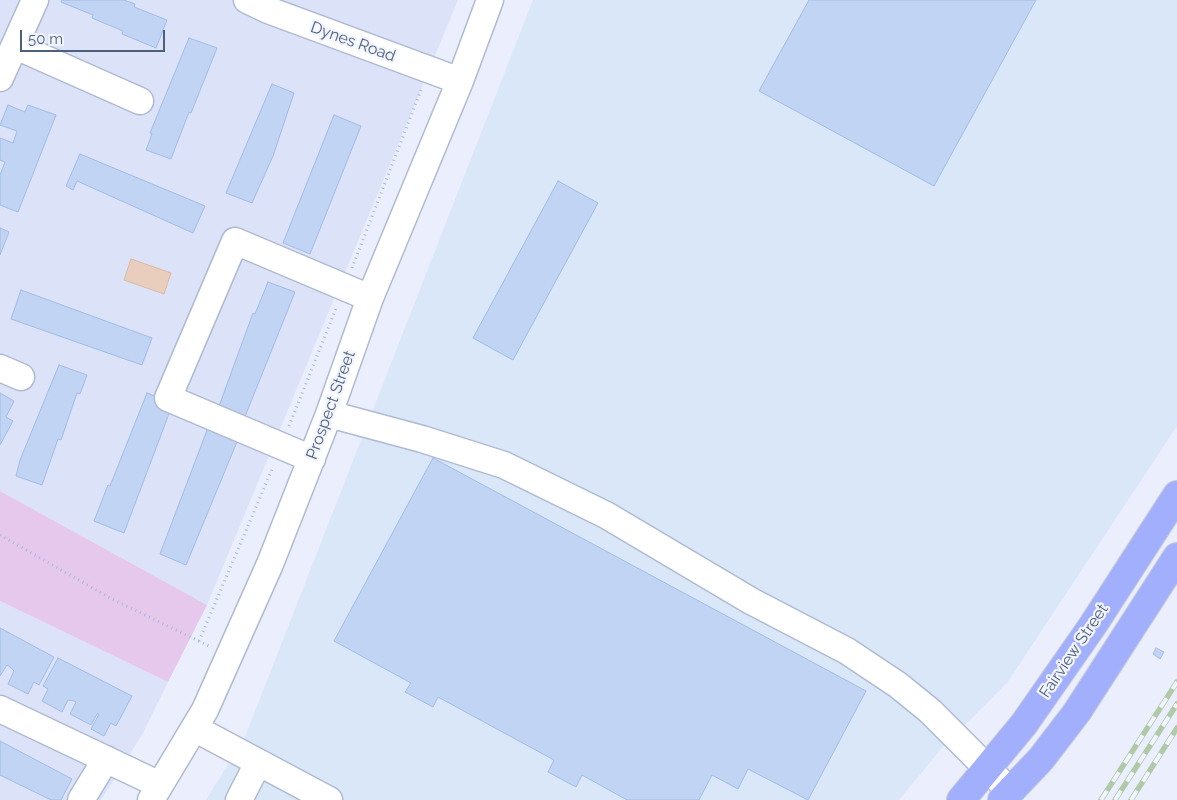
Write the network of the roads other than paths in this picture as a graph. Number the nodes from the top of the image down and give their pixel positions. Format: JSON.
{"nodes":[{"id":1,"x":35,"y":0,"type":"edge"},
{"id":2,"x":247,"y":0,"type":"edge"},
{"id":3,"x":490,"y":0,"type":"edge"},
{"id":4,"x":289,"y":8,"type":"edge"},
{"id":5,"x":16,"y":46,"type":"junction"},
{"id":6,"x":0,"y":78,"type":"edge"},
{"id":7,"x":460,"y":81,"type":"junction"},
{"id":8,"x":140,"y":101,"type":"dead end"},
{"id":9,"x":259,"y":269,"type":"dead end"},
{"id":10,"x":337,"y":284,"type":"junction"},
{"id":11,"x":370,"y":298,"type":"junction"},
{"id":12,"x":329,"y":414,"type":"junction"},
{"id":13,"x":312,"y":458,"type":"junction"},
{"id":14,"x":1177,"y":495,"type":"edge"},
{"id":15,"x":1177,"y":556,"type":"edge"},
{"id":16,"x":0,"y":709,"type":"edge"},
{"id":17,"x":194,"y":728,"type":"junction"},
{"id":18,"x":106,"y":759,"type":"junction"},
{"id":19,"x":258,"y":762,"type":"junction"},
{"id":20,"x":988,"y":769,"type":"junction"},
{"id":21,"x":156,"y":792,"type":"edge"},
{"id":22,"x":1006,"y":796,"type":"edge"},
{"id":23,"x":81,"y":800,"type":"edge"},
{"id":24,"x":239,"y":800,"type":"edge"},
{"id":25,"x":329,"y":800,"type":"edge"},
{"id":26,"x":962,"y":800,"type":"edge"}],
"edges":[{"from":1,"to":5,"type":"street"},
{"from":2,"to":4,"type":"street","name":"Dynes Road"},
{"from":3,"to":7,"type":"street","name":"Prospect Street"},
{"from":4,"to":7,"type":"street","name":"Dynes Road"},
{"from":5,"to":6,"type":"street"},
{"from":5,"to":8,"type":"street"},
{"from":7,"to":11,"type":"street","name":"Prospect Street"},
{"from":9,"to":10,"type":"street"},
{"from":10,"to":11,"type":"street"},
{"from":10,"to":13,"type":"street"},
{"from":11,"to":12,"type":"street","name":"Prospect Street"},
{"from":12,"to":13,"type":"street","name":"Prospect Street"},
{"from":12,"to":20,"type":"street"},
{"from":13,"to":17,"type":"street","name":"Prospect Street"},
{"from":14,"to":20,"type":"main road","name":"Fairview Street"},
{"from":15,"to":22,"type":"main road"},
{"from":16,"to":18,"type":"street"},
{"from":17,"to":19,"type":"street"},
{"from":17,"to":21,"type":"street","name":"Prospect Street"},
{"from":18,"to":21,"type":"street"},
{"from":18,"to":23,"type":"street"},
{"from":19,"to":24,"type":"street"},
{"from":19,"to":25,"type":"street"},
{"from":20,"to":22,"type":"street"},
{"from":20,"to":26,"type":"main road","name":"Fairview Street"}]}
